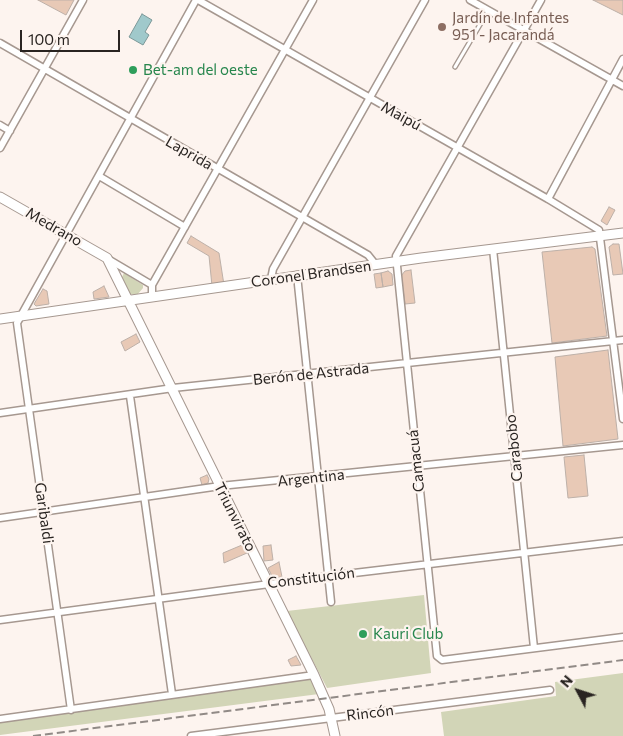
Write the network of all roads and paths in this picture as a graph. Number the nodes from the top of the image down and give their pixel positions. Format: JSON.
{"nodes":[{"id":1,"x":83,"y":0,"type":"edge"},
{"id":2,"x":197,"y":0,"type":"edge"},
{"id":3,"x":313,"y":0,"type":"edge"},
{"id":4,"x":425,"y":0,"type":"edge"},
{"id":5,"x":470,"y":0,"type":"edge"},
{"id":6,"x":540,"y":0,"type":"edge"},
{"id":7,"x":488,"y":10,"type":"junction"},
{"id":8,"x":524,"y":30,"type":"junction"},
{"id":9,"x":0,"y":43,"type":"edge"},
{"id":10,"x":285,"y":50,"type":"junction"},
{"id":11,"x":623,"y":58,"type":"edge"},
{"id":12,"x":455,"y":67,"type":"dead end"},
{"id":13,"x":44,"y":69,"type":"junction"},
{"id":14,"x":612,"y":80,"type":"junction"},
{"id":15,"x":623,"y":86,"type":"edge"},
{"id":16,"x":370,"y":99,"type":"junction"},
{"id":17,"x":130,"y":119,"type":"junction"},
{"id":18,"x":0,"y":125,"type":"edge"},
{"id":19,"x":10,"y":131,"type":"junction"},
{"id":20,"x":0,"y":148,"type":"edge"},
{"id":21,"x":458,"y":148,"type":"junction"},
{"id":22,"x":217,"y":169,"type":"junction"},
{"id":23,"x":99,"y":176,"type":"junction"},
{"id":24,"x":0,"y":196,"type":"edge"},
{"id":25,"x":548,"y":199,"type":"junction"},
{"id":26,"x":303,"y":217,"type":"junction"},
{"id":27,"x":185,"y":227,"type":"junction"},
{"id":28,"x":623,"y":233,"type":"edge"},
{"id":29,"x":66,"y":234,"type":"junction"},
{"id":30,"x":601,"y":235,"type":"junction"},
{"id":31,"x":492,"y":249,"type":"junction"},
{"id":32,"x":107,"y":258,"type":"junction"},
{"id":33,"x":395,"y":262,"type":"junction"},
{"id":34,"x":376,"y":264,"type":"junction"},
{"id":35,"x":297,"y":275,"type":"junction"},
{"id":36,"x":271,"y":279,"type":"junction"},
{"id":37,"x":152,"y":286,"type":"junction"},
{"id":38,"x":152,"y":297,"type":"junction"},
{"id":39,"x":128,"y":300,"type":"junction"},
{"id":40,"x":19,"y":316,"type":"junction"},
{"id":41,"x":0,"y":319,"type":"edge"},
{"id":42,"x":623,"y":340,"type":"edge"},
{"id":43,"x":613,"y":341,"type":"junction"},
{"id":44,"x":504,"y":353,"type":"junction"},
{"id":45,"x":406,"y":364,"type":"junction"},
{"id":46,"x":308,"y":374,"type":"junction"},
{"id":47,"x":172,"y":388,"type":"junction"},
{"id":48,"x":130,"y":396,"type":"junction"},
{"id":49,"x":29,"y":409,"type":"junction"},
{"id":50,"x":0,"y":413,"type":"edge"},
{"id":51,"x":623,"y":419,"type":"edge"},
{"id":52,"x":623,"y":445,"type":"edge"},
{"id":53,"x":515,"y":456,"type":"junction"},
{"id":54,"x":417,"y":466,"type":"junction"},
{"id":55,"x":318,"y":478,"type":"junction"},
{"id":56,"x":220,"y":486,"type":"junction"},
{"id":57,"x":145,"y":499,"type":"junction"},
{"id":58,"x":44,"y":512,"type":"junction"},
{"id":59,"x":0,"y":518,"type":"edge"},
{"id":60,"x":623,"y":541,"type":"edge"},
{"id":61,"x":524,"y":551,"type":"junction"},
{"id":62,"x":427,"y":565,"type":"junction"},
{"id":63,"x":329,"y":576,"type":"junction"},
{"id":64,"x":268,"y":583,"type":"junction"},
{"id":65,"x":159,"y":598,"type":"junction"},
{"id":66,"x":331,"y":602,"type":"dead end"},
{"id":67,"x":58,"y":612,"type":"junction"},
{"id":68,"x":0,"y":620,"type":"edge"},
{"id":69,"x":623,"y":636,"type":"edge"},
{"id":70,"x":534,"y":648,"type":"junction"},
{"id":71,"x":314,"y":675,"type":"junction"},
{"id":72,"x":550,"y":690,"type":"dead end"},
{"id":73,"x":172,"y":694,"type":"junction"},
{"id":74,"x":71,"y":710,"type":"junction"},
{"id":75,"x":332,"y":718,"type":"junction"},
{"id":76,"x":0,"y":719,"type":"edge"},
{"id":77,"x":202,"y":735,"type":"edge"},
{"id":78,"x":191,"y":736,"type":"edge"},
{"id":79,"x":335,"y":736,"type":"edge"}],
"edges":[{"from":1,"to":13,"type":"street"},
{"from":2,"to":10,"type":"street","name":"Maipú"},
{"from":2,"to":17,"type":"street"},
{"from":3,"to":10,"type":"street"},
{"from":4,"to":16,"type":"street"},
{"from":5,"to":7,"type":"street"},
{"from":6,"to":8,"type":"street"},
{"from":7,"to":8,"type":"street"},
{"from":7,"to":12,"type":"lane"},
{"from":8,"to":14,"type":"street"},
{"from":8,"to":21,"type":"street"},
{"from":9,"to":13,"type":"street","name":"Laprida"},
{"from":10,"to":16,"type":"street","name":"Maipú"},
{"from":10,"to":22,"type":"street"},
{"from":11,"to":14,"type":"street"},
{"from":13,"to":17,"type":"street","name":"Laprida"},
{"from":13,"to":19,"type":"street"},
{"from":14,"to":15,"type":"street"},
{"from":14,"to":25,"type":"street"},
{"from":16,"to":21,"type":"street","name":"Maipú"},
{"from":16,"to":26,"type":"street"},
{"from":17,"to":22,"type":"street","name":"Laprida"},
{"from":17,"to":23,"type":"street"},
{"from":18,"to":19,"type":"street"},
{"from":19,"to":20,"type":"street"},
{"from":21,"to":25,"type":"street","name":"Maipú"},
{"from":21,"to":33,"type":"street"},
{"from":22,"to":26,"type":"street","name":"Laprida"},
{"from":22,"to":27,"type":"street"},
{"from":23,"to":27,"type":"street"},
{"from":23,"to":29,"type":"street"},
{"from":24,"to":29,"type":"street","name":"Medrano"},
{"from":25,"to":30,"type":"street","name":"Maipú"},
{"from":26,"to":34,"type":"street","name":"Laprida"},
{"from":26,"to":36,"type":"street"},
{"from":27,"to":37,"type":"street"},
{"from":28,"to":30,"type":"street","name":"Coronel Brandsen"},
{"from":29,"to":32,"type":"street","name":"Medrano"},
{"from":29,"to":40,"type":"street"},
{"from":30,"to":31,"type":"street","name":"Coronel Brandsen"},
{"from":30,"to":43,"type":"street"},
{"from":31,"to":33,"type":"street","name":"Coronel Brandsen"},
{"from":31,"to":44,"type":"street","name":"Carabobo"},
{"from":32,"to":37,"type":"street","name":"Medrano"},
{"from":32,"to":39,"type":"street"},
{"from":33,"to":34,"type":"street","name":"Coronel Brandsen"},
{"from":33,"to":45,"type":"street","name":"Camacuá"},
{"from":34,"to":35,"type":"street","name":"Coronel Brandsen"},
{"from":35,"to":36,"type":"street","name":"Coronel Brandsen"},
{"from":35,"to":46,"type":"street"},
{"from":36,"to":38,"type":"street","name":"Coronel Brandsen"},
{"from":37,"to":38,"type":"street"},
{"from":38,"to":39,"type":"street","name":"Coronel Brandsen"},
{"from":39,"to":40,"type":"street","name":"Coronel Brandsen"},
{"from":39,"to":47,"type":"street","name":"Triunvirato"},
{"from":40,"to":41,"type":"street","name":"Coronel Brandsen"},
{"from":40,"to":49,"type":"street","name":"Garibaldi"},
{"from":42,"to":43,"type":"street","name":"Berón de Astrada"},
{"from":43,"to":44,"type":"street","name":"Berón de Astrada"},
{"from":43,"to":51,"type":"street"},
{"from":44,"to":45,"type":"street","name":"Berón de Astrada"},
{"from":44,"to":53,"type":"street","name":"Carabobo"},
{"from":45,"to":46,"type":"street","name":"Berón de Astrada"},
{"from":45,"to":54,"type":"street","name":"Camacuá"},
{"from":46,"to":47,"type":"street","name":"Berón de Astrada"},
{"from":46,"to":55,"type":"street"},
{"from":47,"to":48,"type":"street","name":"Berón de Astrada"},
{"from":47,"to":56,"type":"street","name":"Triunvirato"},
{"from":48,"to":49,"type":"street","name":"Berón de Astrada"},
{"from":48,"to":57,"type":"street"},
{"from":49,"to":50,"type":"street","name":"Berón de Astrada"},
{"from":49,"to":58,"type":"street","name":"Garibaldi"},
{"from":52,"to":53,"type":"street","name":"Argentina"},
{"from":53,"to":54,"type":"street","name":"Argentina"},
{"from":53,"to":61,"type":"street","name":"Carabobo"},
{"from":54,"to":55,"type":"street","name":"Argentina"},
{"from":54,"to":62,"type":"street","name":"Camacuá"},
{"from":55,"to":56,"type":"street","name":"Argentina"},
{"from":55,"to":63,"type":"street"},
{"from":56,"to":57,"type":"street","name":"Argentina"},
{"from":56,"to":64,"type":"street","name":"Triunvirato"},
{"from":57,"to":58,"type":"street","name":"Argentina"},
{"from":57,"to":65,"type":"street"},
{"from":58,"to":59,"type":"street","name":"Argentina"},
{"from":58,"to":67,"type":"street","name":"Garibaldi"},
{"from":60,"to":61,"type":"street","name":"Constitución"},
{"from":61,"to":62,"type":"street","name":"Constitución"},
{"from":61,"to":70,"type":"street","name":"Carabobo"},
{"from":62,"to":63,"type":"street","name":"Constitución"},
{"from":62,"to":70,"type":"street","name":"Camacuá"},
{"from":63,"to":64,"type":"street","name":"Constitución"},
{"from":63,"to":66,"type":"street"},
{"from":64,"to":65,"type":"street","name":"Constitución"},
{"from":64,"to":71,"type":"street","name":"Triunvirato"},
{"from":65,"to":67,"type":"street","name":"Constitución"},
{"from":65,"to":73,"type":"street"},
{"from":67,"to":68,"type":"street","name":"Constitución"},
{"from":67,"to":74,"type":"street","name":"Garibaldi"},
{"from":69,"to":70,"type":"street"},
{"from":71,"to":73,"type":"street"},
{"from":71,"to":75,"type":"street","name":"Triunvirato"},
{"from":72,"to":75,"type":"street","name":"Rincón"},
{"from":73,"to":74,"type":"street"},
{"from":74,"to":76,"type":"street"},
{"from":75,"to":77,"type":"street","name":"Rincón"},
{"from":75,"to":79,"type":"street","name":"Triunvirato"},
{"from":77,"to":78,"type":"street","name":"Rincón"}]}
